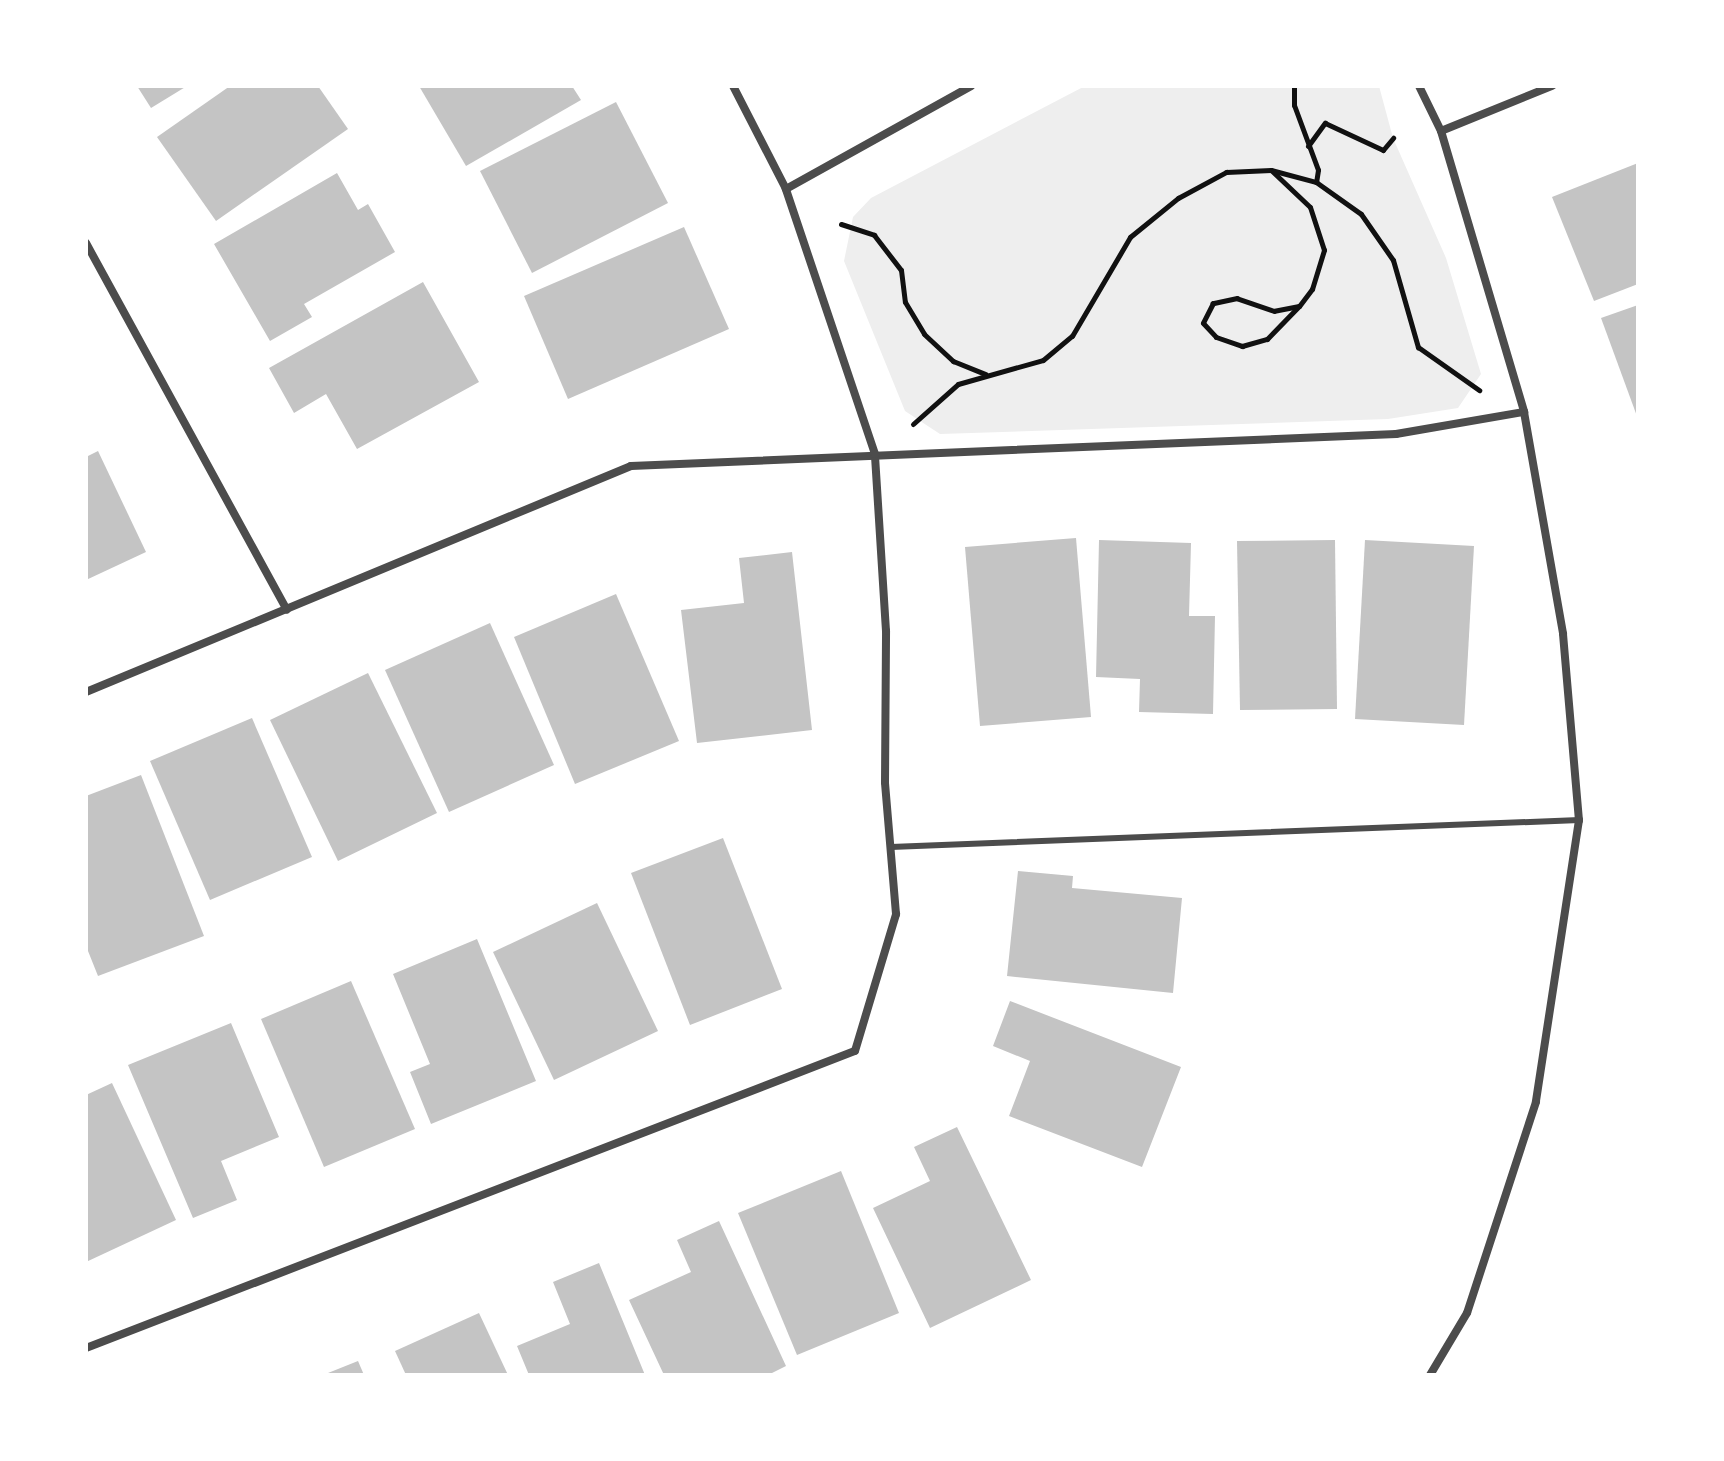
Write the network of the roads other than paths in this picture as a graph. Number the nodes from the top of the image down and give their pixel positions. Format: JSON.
{"nodes":[{"id":1,"x":733,"y":86,"type":"edge"},
{"id":2,"x":971,"y":86,"type":"edge"},
{"id":3,"x":1419,"y":86,"type":"edge"},
{"id":4,"x":1552,"y":86,"type":"edge"},
{"id":5,"x":1441,"y":131,"type":"junction"},
{"id":6,"x":786,"y":189,"type":"junction"},
{"id":7,"x":86,"y":243,"type":"edge"},
{"id":8,"x":1524,"y":412,"type":"junction"},
{"id":9,"x":875,"y":454,"type":"junction"},
{"id":10,"x":287,"y":610,"type":"junction"},
{"id":11,"x":86,"y":692,"type":"edge"},
{"id":12,"x":1579,"y":820,"type":"junction"},
{"id":13,"x":891,"y":847,"type":"junction"},
{"id":14,"x":86,"y":1348,"type":"edge"},
{"id":15,"x":1430,"y":1375,"type":"edge"}],
"edges":[{"from":1,"to":6,"type":"street"},
{"from":2,"to":6,"type":"street"},
{"from":3,"to":5,"type":"street"},
{"from":4,"to":5,"type":"street"},
{"from":5,"to":8,"type":"street"},
{"from":6,"to":9,"type":"street"},
{"from":7,"to":10,"type":"street"},
{"from":8,"to":9,"type":"street"},
{"from":8,"to":12,"type":"street"},
{"from":9,"to":10,"type":"street"},
{"from":9,"to":13,"type":"street"},
{"from":10,"to":11,"type":"street"},
{"from":12,"to":13,"type":"lane"},
{"from":12,"to":15,"type":"street"},
{"from":13,"to":14,"type":"street"}]}
